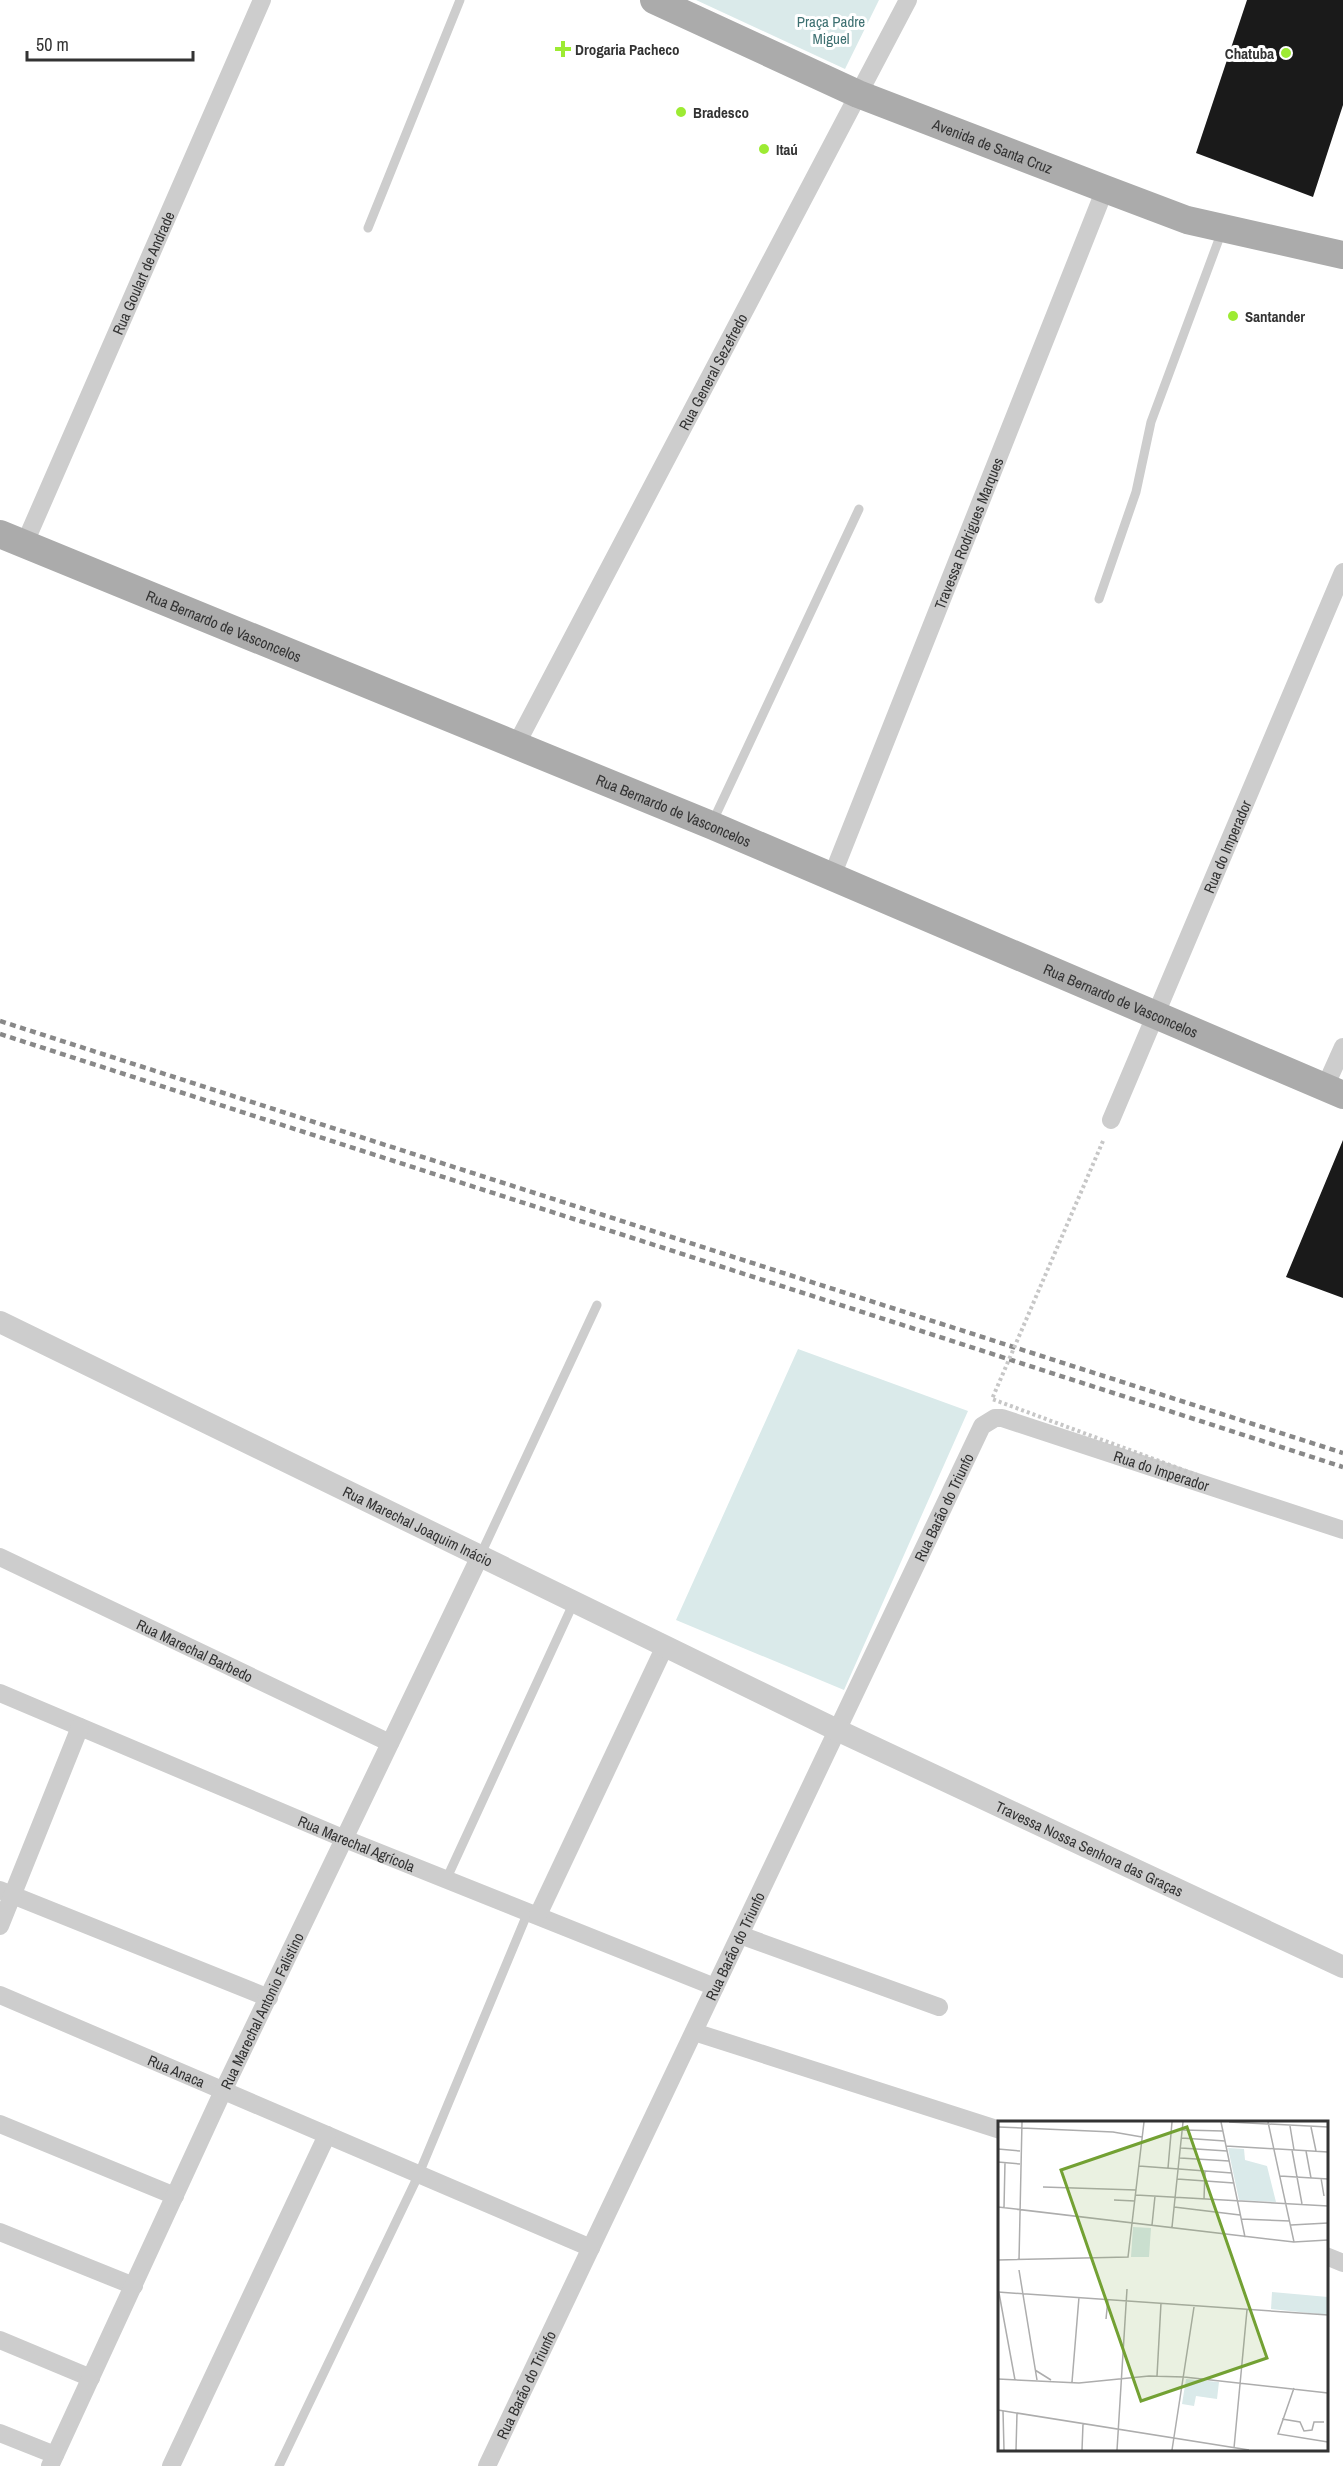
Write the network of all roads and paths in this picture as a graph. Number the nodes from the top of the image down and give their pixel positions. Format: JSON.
{"nodes":[{"id":1,"x":262,"y":0,"type":"edge"},
{"id":2,"x":460,"y":0,"type":"edge"},
{"id":3,"x":654,"y":0,"type":"edge"},
{"id":4,"x":908,"y":0,"type":"edge"},
{"id":5,"x":858,"y":94,"type":"junction"},
{"id":6,"x":1105,"y":189,"type":"junction"},
{"id":7,"x":368,"y":228,"type":"dead end"},
{"id":8,"x":1223,"y":229,"type":"junction"},
{"id":9,"x":1343,"y":255,"type":"edge"},
{"id":10,"x":859,"y":509,"type":"dead end"},
{"id":11,"x":12,"y":540,"type":"edge"},
{"id":12,"x":1343,"y":572,"type":"edge"},
{"id":13,"x":1099,"y":599,"type":"dead end"},
{"id":14,"x":516,"y":745,"type":"junction"},
{"id":15,"x":711,"y":825,"type":"junction"},
{"id":16,"x":832,"y":876,"type":"junction"},
{"id":17,"x":1155,"y":1014,"type":"junction"},
{"id":18,"x":1343,"y":1047,"type":"edge"},
{"id":19,"x":1334,"y":1091,"type":"edge"},
{"id":20,"x":1111,"y":1120,"type":"dead end"},
{"id":21,"x":1103,"y":1141,"type":"dead end"},
{"id":22,"x":597,"y":1305,"type":"dead end"},
{"id":23,"x":0,"y":1322,"type":"edge"},
{"id":24,"x":982,"y":1426,"type":"joint"},
{"id":25,"x":1197,"y":1475,"type":"dead end"},
{"id":26,"x":1343,"y":1530,"type":"edge"},
{"id":27,"x":480,"y":1556,"type":"junction"},
{"id":28,"x":0,"y":1557,"type":"edge"},
{"id":29,"x":574,"y":1602,"type":"junction"},
{"id":30,"x":665,"y":1646,"type":"junction"},
{"id":31,"x":0,"y":1693,"type":"edge"},
{"id":32,"x":80,"y":1727,"type":"junction"},
{"id":33,"x":837,"y":1730,"type":"junction"},
{"id":34,"x":390,"y":1743,"type":"junction"},
{"id":35,"x":345,"y":1839,"type":"junction"},
{"id":36,"x":446,"y":1880,"type":"junction"},
{"id":37,"x":6,"y":1893,"type":"edge"},
{"id":38,"x":533,"y":1913,"type":"junction"},
{"id":39,"x":0,"y":1926,"type":"edge"},
{"id":40,"x":740,"y":1935,"type":"junction"},
{"id":41,"x":1343,"y":1967,"type":"edge"},
{"id":42,"x":715,"y":1987,"type":"junction"},
{"id":43,"x":0,"y":1995,"type":"edge"},
{"id":44,"x":269,"y":1998,"type":"junction"},
{"id":45,"x":939,"y":2007,"type":"dead end"},
{"id":46,"x":693,"y":2032,"type":"junction"},
{"id":47,"x":223,"y":2091,"type":"junction"},
{"id":48,"x":0,"y":2124,"type":"edge"},
{"id":49,"x":998,"y":2130,"type":"edge"},
{"id":50,"x":327,"y":2135,"type":"junction"},
{"id":51,"x":418,"y":2176,"type":"junction"},
{"id":52,"x":174,"y":2196,"type":"junction"},
{"id":53,"x":0,"y":2232,"type":"edge"},
{"id":54,"x":591,"y":2248,"type":"junction"},
{"id":55,"x":1328,"y":2257,"type":"edge"},
{"id":56,"x":1343,"y":2263,"type":"edge"},
{"id":57,"x":134,"y":2286,"type":"junction"},
{"id":58,"x":0,"y":2340,"type":"edge"},
{"id":59,"x":91,"y":2378,"type":"junction"},
{"id":60,"x":0,"y":2433,"type":"edge"},
{"id":61,"x":52,"y":2460,"type":"edge"},
{"id":62,"x":171,"y":2466,"type":"edge"},
{"id":63,"x":279,"y":2466,"type":"edge"},
{"id":64,"x":487,"y":2466,"type":"edge"}],
"edges":[{"from":1,"to":11,"type":"street","name":"Rua Goulart de Andrade"},
{"from":2,"to":7,"type":"lane"},
{"from":3,"to":5,"type":"main road","name":"Avenida de Santa Cruz"},
{"from":4,"to":5,"type":"street","name":"Rua General Sezefredo"},
{"from":5,"to":6,"type":"main road","name":"Avenida de Santa Cruz"},
{"from":5,"to":14,"type":"street","name":"Rua General Sezefredo"},
{"from":6,"to":8,"type":"main road","name":"Avenida de Santa Cruz"},
{"from":6,"to":16,"type":"street","name":"Travessa Rodrigues Marques"},
{"from":8,"to":9,"type":"main road","name":"Avenida de Santa Cruz"},
{"from":8,"to":13,"type":"lane"},
{"from":10,"to":15,"type":"lane"},
{"from":11,"to":14,"type":"main road","name":"Rua Bernardo de Vasconcelos"},
{"from":12,"to":17,"type":"street","name":"Rua do Imperador"},
{"from":14,"to":15,"type":"main road","name":"Rua Bernardo de Vasconcelos"},
{"from":15,"to":16,"type":"main road","name":"Rua Bernardo de Vasconcelos"},
{"from":16,"to":17,"type":"main road","name":"Rua Bernardo de Vasconcelos"},
{"from":17,"to":19,"type":"main road","name":"Rua Bernardo de Vasconcelos"},
{"from":17,"to":20,"type":"street","name":"Rua do Imperador"},
{"from":18,"to":19,"type":"street"},
{"from":21,"to":25,"type":"path","bridge":true},
{"from":22,"to":27,"type":"lane"},
{"from":23,"to":27,"type":"street","name":"Rua Marechal Joaquim Inácio"},
{"from":24,"to":26,"type":"street","name":"Rua do Imperador"},
{"from":24,"to":33,"type":"street","name":"Rua Barão do Triunfo"},
{"from":27,"to":29,"type":"street","name":"Rua Marechal Joaquim Inácio"},
{"from":27,"to":34,"type":"street","name":"Rua Marechal Antonio Falistino"},
{"from":28,"to":34,"type":"street","name":"Rua Marechal Barbedo"},
{"from":29,"to":30,"type":"street","name":"Rua Marechal Joaquim Inácio"},
{"from":29,"to":36,"type":"lane"},
{"from":30,"to":33,"type":"street","name":"Rua Marechal Joaquim Inácio"},
{"from":30,"to":38,"type":"street"},
{"from":31,"to":32,"type":"street","name":"Rua Marechal Agrícola"},
{"from":32,"to":35,"type":"street","name":"Rua Marechal Agrícola"},
{"from":32,"to":37,"type":"street"},
{"from":33,"to":40,"type":"street","name":"Rua Barão do Triunfo"},
{"from":33,"to":41,"type":"street","name":"Travessa Nossa Senhora das Graças"},
{"from":34,"to":35,"type":"street","name":"Rua Marechal Antonio Falistino"},
{"from":35,"to":36,"type":"street","name":"Rua Marechal Agrícola"},
{"from":35,"to":44,"type":"street","name":"Rua Marechal Antonio Falistino"},
{"from":36,"to":38,"type":"street","name":"Rua Marechal Agrícola"},
{"from":37,"to":39,"type":"street"},
{"from":37,"to":44,"type":"street"},
{"from":38,"to":42,"type":"street","name":"Rua Marechal Agrícola"},
{"from":38,"to":51,"type":"lane"},
{"from":40,"to":42,"type":"street","name":"Rua Barão do Triunfo"},
{"from":40,"to":45,"type":"street"},
{"from":42,"to":46,"type":"street","name":"Rua Barão do Triunfo"},
{"from":43,"to":47,"type":"street","name":"Rua Anaca"},
{"from":44,"to":47,"type":"street","name":"Rua Marechal Antonio Falistino"},
{"from":46,"to":49,"type":"street"},
{"from":46,"to":54,"type":"street","name":"Rua Barão do Triunfo"},
{"from":47,"to":50,"type":"street","name":"Rua Anaca"},
{"from":47,"to":52,"type":"street","name":"Rua Marechal Antonio Falistino"},
{"from":48,"to":52,"type":"street"},
{"from":50,"to":51,"type":"street","name":"Rua Anaca"},
{"from":50,"to":62,"type":"street"},
{"from":51,"to":54,"type":"street","name":"Rua Anaca"},
{"from":51,"to":63,"type":"lane"},
{"from":52,"to":57,"type":"street","name":"Rua Marechal Antonio Falistino"},
{"from":53,"to":57,"type":"street"},
{"from":54,"to":64,"type":"street","name":"Rua Barão do Triunfo"},
{"from":55,"to":56,"type":"street"},
{"from":57,"to":59,"type":"street","name":"Rua Marechal Antonio Falistino"},
{"from":58,"to":59,"type":"street"},
{"from":59,"to":61,"type":"street","name":"Rua Marechal Antonio Falistino"},
{"from":60,"to":61,"type":"street"}]}
